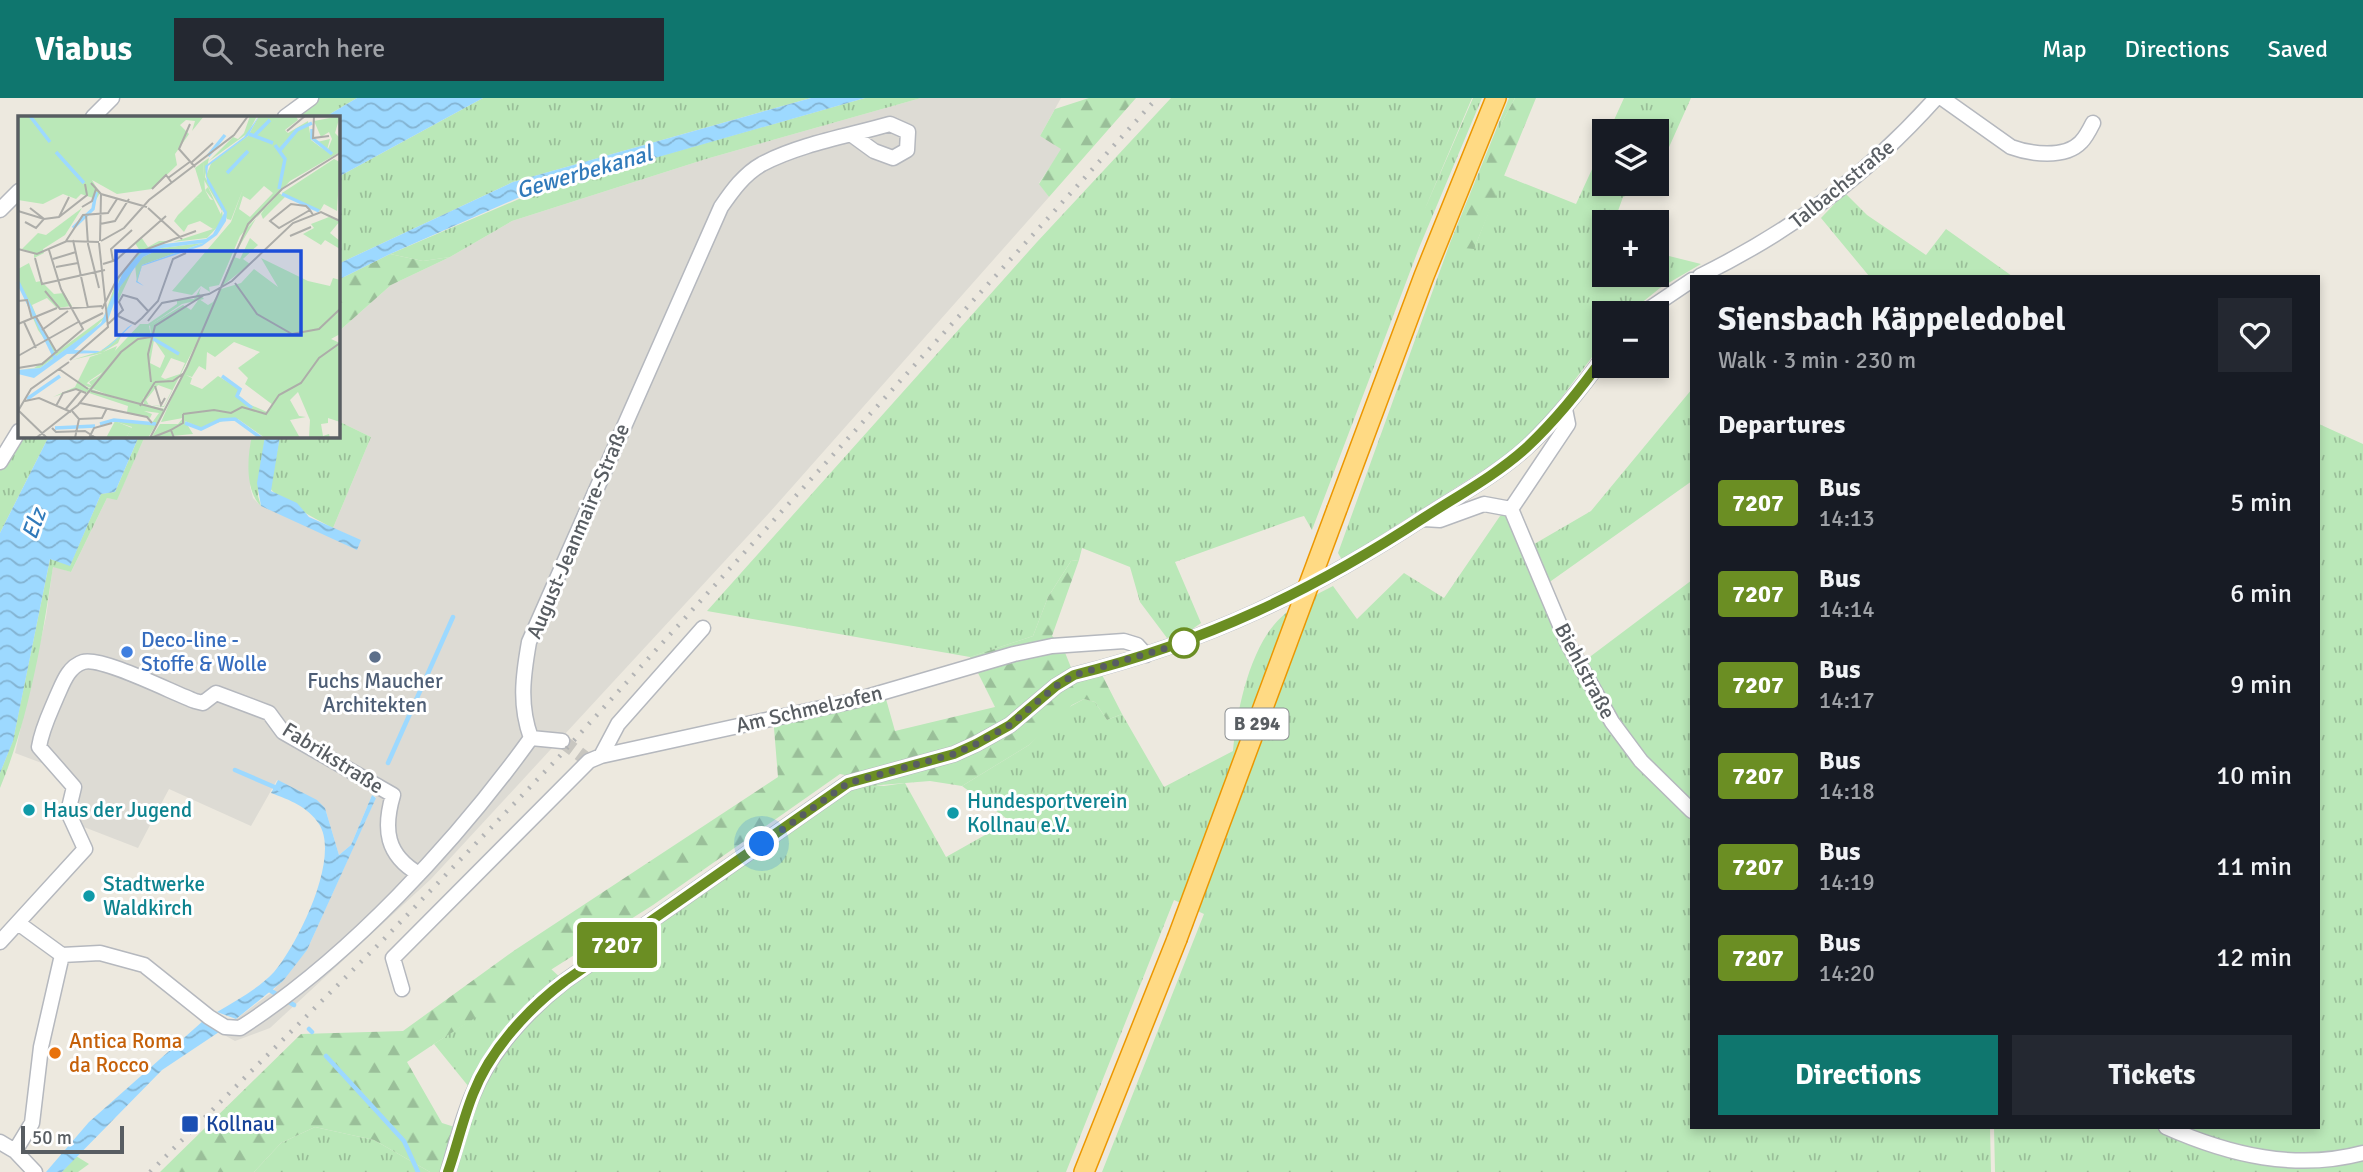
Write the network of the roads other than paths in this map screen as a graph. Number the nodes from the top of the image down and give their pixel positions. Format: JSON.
{"nodes":[{"id":1,"x":113,"y":98,"type":"edge"},
{"id":2,"x":311,"y":98,"type":"edge"},
{"id":3,"x":1496,"y":98,"type":"edge"},
{"id":4,"x":1936,"y":98,"type":"edge"},
{"id":5,"x":1942,"y":98,"type":"edge"},
{"id":6,"x":94,"y":116,"type":"edge"},
{"id":7,"x":286,"y":116,"type":"edge"},
{"id":8,"x":2093,"y":123,"type":"dead end"},
{"id":9,"x":852,"y":135,"type":"dead end"},
{"id":10,"x":18,"y":192,"type":"edge"},
{"id":11,"x":0,"y":210,"type":"edge"},
{"id":12,"x":1702,"y":275,"type":"edge"},
{"id":13,"x":1690,"y":281,"type":"edge"},
{"id":14,"x":1661,"y":301,"type":"edge"},
{"id":15,"x":1592,"y":373,"type":"edge"},
{"id":16,"x":1565,"y":409,"type":"junction"},
{"id":17,"x":18,"y":432,"type":"edge"},
{"id":18,"x":0,"y":462,"type":"edge"},
{"id":19,"x":1511,"y":509,"type":"junction"},
{"id":20,"x":1424,"y":519,"type":"junction"},
{"id":21,"x":703,"y":628,"type":"dead end"},
{"id":22,"x":1146,"y":655,"type":"junction"},
{"id":23,"x":531,"y":738,"type":"junction"},
{"id":24,"x":562,"y":741,"type":"tunnel mouth"},
{"id":25,"x":601,"y":756,"type":"junction"},
{"id":26,"x":1690,"y":809,"type":"edge"},
{"id":27,"x":419,"y":874,"type":"junction"},
{"id":28,"x":18,"y":923,"type":"junction"},
{"id":29,"x":0,"y":942,"type":"edge"},
{"id":30,"x":62,"y":955,"type":"junction"},
{"id":31,"x":402,"y":989,"type":"dead end"},
{"id":32,"x":2172,"y":1129,"type":"edge"},
{"id":33,"x":0,"y":1142,"type":"edge"},
{"id":34,"x":15,"y":1151,"type":"junction"},
{"id":35,"x":2363,"y":1153,"type":"edge"},
{"id":36,"x":35,"y":1172,"type":"edge"},
{"id":37,"x":448,"y":1172,"type":"edge"},
{"id":38,"x":1084,"y":1172,"type":"edge"}],
"edges":[{"from":1,"to":6,"type":"street"},
{"from":2,"to":7,"type":"street"},
{"from":3,"to":38,"type":"highway","number":"B 294","bridge":true},
{"from":4,"to":12,"type":"street","name":"Talbachstraße"},
{"from":5,"to":8,"type":"street"},
{"from":9,"to":23,"type":"street","name":"August-Jeanmaire-Straße"},
{"from":10,"to":11,"type":"street"},
{"from":13,"to":14,"type":"street"},
{"from":15,"to":16,"type":"street"},
{"from":16,"to":19,"type":"street"},
{"from":16,"to":20,"type":"street"},
{"from":17,"to":18,"type":"street"},
{"from":19,"to":20,"type":"street"},
{"from":19,"to":26,"type":"street","name":"Biehlstraße"},
{"from":20,"to":22,"type":"street"},
{"from":21,"to":25,"type":"street","name":"Am Schmelzofen"},
{"from":22,"to":25,"type":"street","name":"Am Schmelzofen"},
{"from":22,"to":37,"type":"street"},
{"from":23,"to":24,"type":"street"},
{"from":23,"to":27,"type":"street"},
{"from":25,"to":31,"type":"street","name":"Am Schmelzofen"},
{"from":27,"to":28,"type":"street","name":"Fabrikstraße"},
{"from":27,"to":30,"type":"street"},
{"from":28,"to":29,"type":"street","name":"Fabrikstraße"},
{"from":28,"to":30,"type":"street"},
{"from":30,"to":34,"type":"street"},
{"from":32,"to":35,"type":"street"},
{"from":33,"to":34,"type":"street"},
{"from":34,"to":36,"type":"street"}]}
